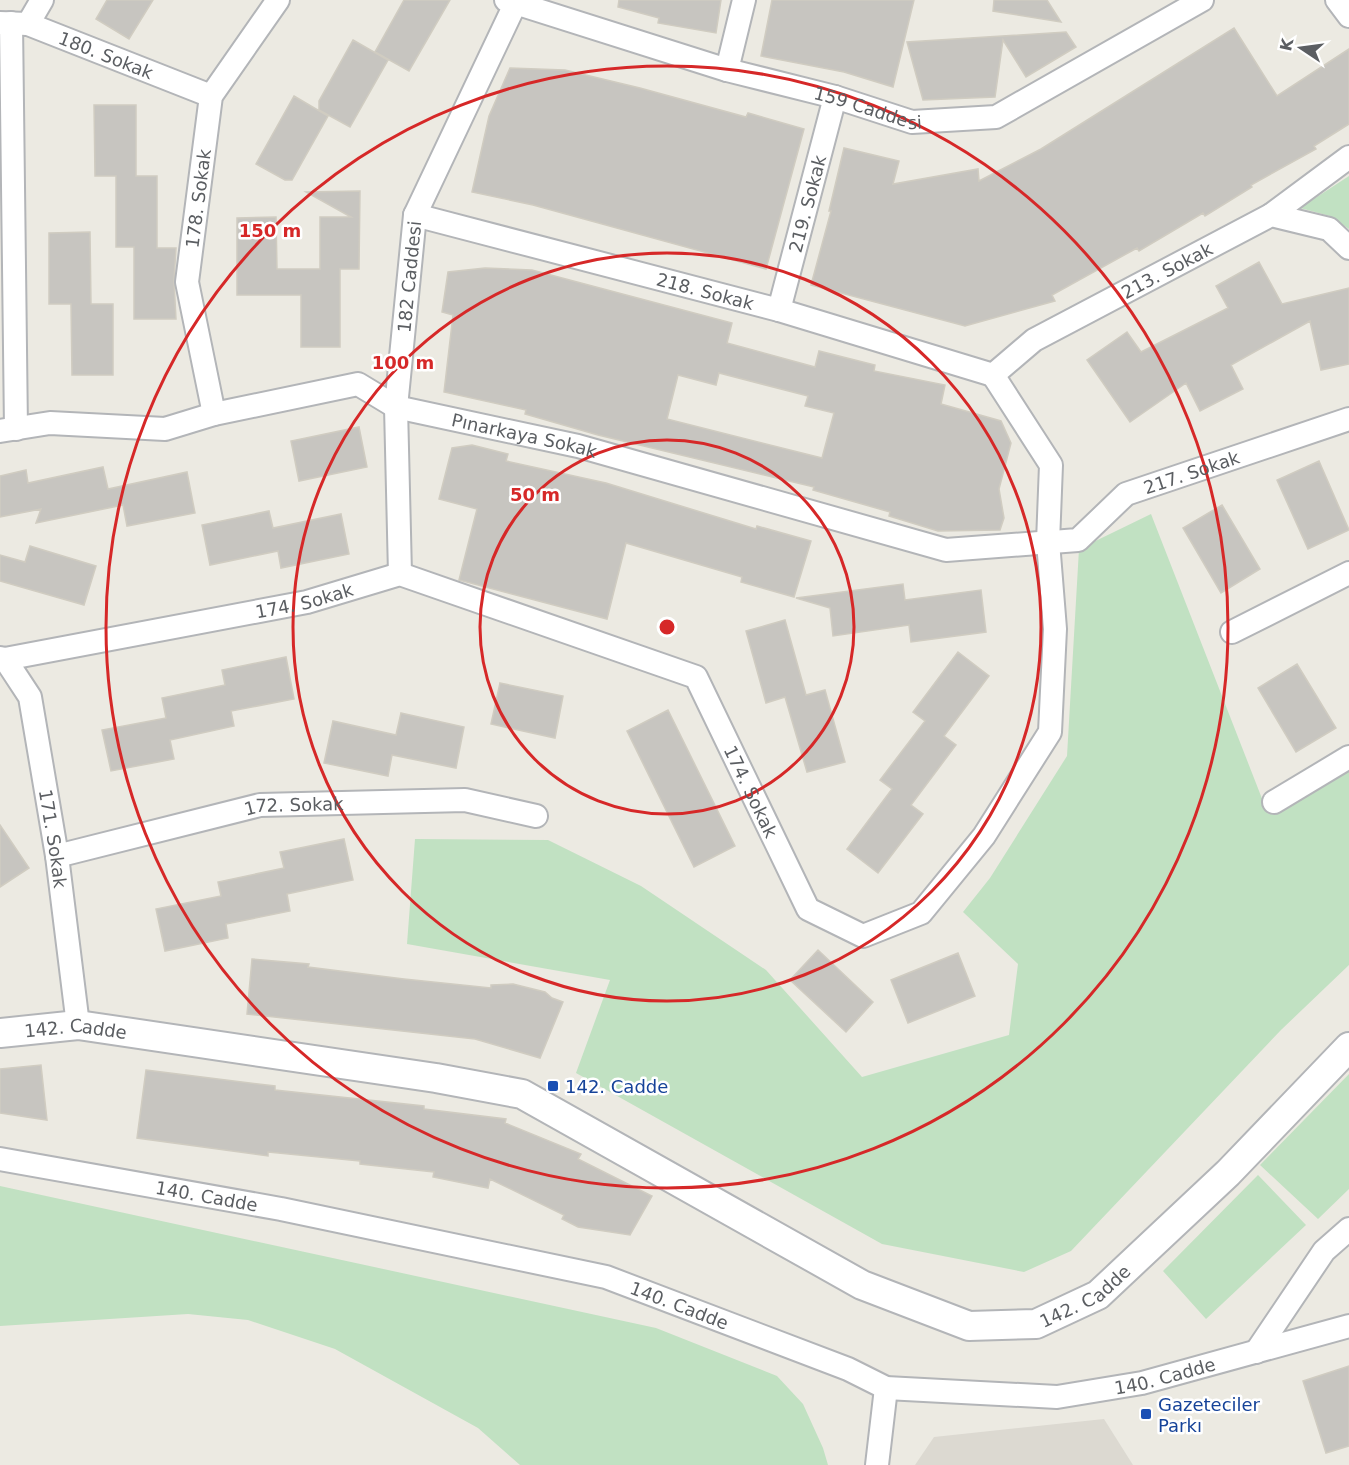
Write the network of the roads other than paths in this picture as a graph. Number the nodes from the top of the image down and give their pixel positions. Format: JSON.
{"nodes":[{"id":1,"x":42,"y":0,"type":"edge"},
{"id":2,"x":278,"y":0,"type":"edge"},
{"id":3,"x":744,"y":0,"type":"edge"},
{"id":4,"x":1202,"y":0,"type":"edge"},
{"id":5,"x":1337,"y":0,"type":"edge"},
{"id":6,"x":513,"y":2,"type":"edge"},
{"id":7,"x":1349,"y":16,"type":"edge"},
{"id":8,"x":13,"y":23,"type":"edge"},
{"id":9,"x":727,"y":70,"type":"junction"},
{"id":10,"x":211,"y":96,"type":"junction"},
{"id":11,"x":836,"y":97,"type":"junction"},
{"id":12,"x":1349,"y":157,"type":"edge"},
{"id":13,"x":415,"y":215,"type":"junction"},
{"id":14,"x":1270,"y":215,"type":"junction"},
{"id":15,"x":1349,"y":248,"type":"edge"},
{"id":16,"x":779,"y":310,"type":"junction"},
{"id":17,"x":993,"y":375,"type":"junction"},
{"id":18,"x":396,"y":407,"type":"junction"},
{"id":19,"x":214,"y":414,"type":"junction"},
{"id":20,"x":1349,"y":419,"type":"edge"},
{"id":21,"x":8,"y":430,"type":"edge"},
{"id":22,"x":1048,"y":542,"type":"junction"},
{"id":23,"x":1349,"y":573,"type":"edge"},
{"id":24,"x":400,"y":574,"type":"junction"},
{"id":25,"x":1232,"y":632,"type":"dead end"},
{"id":26,"x":3,"y":658,"type":"edge"},
{"id":27,"x":1349,"y":757,"type":"edge"},
{"id":28,"x":1274,"y":802,"type":"dead end"},
{"id":29,"x":536,"y":816,"type":"dead end"},
{"id":30,"x":57,"y":856,"type":"junction"},
{"id":31,"x":78,"y":1025,"type":"junction"},
{"id":32,"x":0,"y":1033,"type":"edge"},
{"id":33,"x":1349,"y":1047,"type":"edge"},
{"id":34,"x":0,"y":1159,"type":"edge"},
{"id":35,"x":1349,"y":1229,"type":"edge"},
{"id":36,"x":1349,"y":1326,"type":"edge"},
{"id":37,"x":1256,"y":1352,"type":"junction"},
{"id":38,"x":886,"y":1388,"type":"junction"},
{"id":39,"x":877,"y":1465,"type":"edge"}],
"edges":[{"from":1,"to":8,"type":"street"},
{"from":2,"to":10,"type":"street","name":"178. Sokak"},
{"from":3,"to":9,"type":"street"},
{"from":4,"to":11,"type":"street","name":"159 Caddesi"},
{"from":5,"to":7,"type":"street"},
{"from":6,"to":9,"type":"street","name":"159 Caddesi"},
{"from":6,"to":13,"type":"street","name":"182 Caddesi"},
{"from":8,"to":10,"type":"street","name":"180. Sokak"},
{"from":8,"to":21,"type":"street"},
{"from":9,"to":11,"type":"street","name":"159 Caddesi"},
{"from":10,"to":19,"type":"street","name":"178. Sokak"},
{"from":11,"to":16,"type":"street","name":"219. Sokak"},
{"from":12,"to":14,"type":"street","name":"213. Sokak"},
{"from":13,"to":16,"type":"street","name":"218. Sokak"},
{"from":13,"to":18,"type":"street","name":"182 Caddesi"},
{"from":14,"to":15,"type":"street"},
{"from":14,"to":17,"type":"street","name":"213. Sokak"},
{"from":16,"to":17,"type":"street","name":"218. Sokak"},
{"from":17,"to":22,"type":"street","name":"174. Sokak"},
{"from":18,"to":19,"type":"street","name":"Pınarkaya Sokak"},
{"from":18,"to":22,"type":"street","name":"Pınarkaya Sokak"},
{"from":18,"to":24,"type":"street","name":"182 Caddesi"},
{"from":19,"to":21,"type":"street","name":"Pınarkaya Sokak"},
{"from":20,"to":22,"type":"street","name":"217. Sokak"},
{"from":22,"to":24,"type":"street","name":"174. Sokak"},
{"from":23,"to":25,"type":"street"},
{"from":24,"to":26,"type":"street","name":"174. Sokak"},
{"from":26,"to":30,"type":"street","name":"171. Sokak"},
{"from":27,"to":28,"type":"street"},
{"from":29,"to":30,"type":"street","name":"172. Sokak"},
{"from":30,"to":31,"type":"street","name":"171. Sokak"},
{"from":31,"to":32,"type":"street","name":"142. Cadde"},
{"from":31,"to":33,"type":"street","name":"142. Cadde"},
{"from":34,"to":38,"type":"street","name":"140. Cadde"},
{"from":35,"to":37,"type":"street"},
{"from":36,"to":37,"type":"street","name":"140. Cadde"},
{"from":37,"to":38,"type":"street","name":"140. Cadde"},
{"from":38,"to":39,"type":"street"}]}
